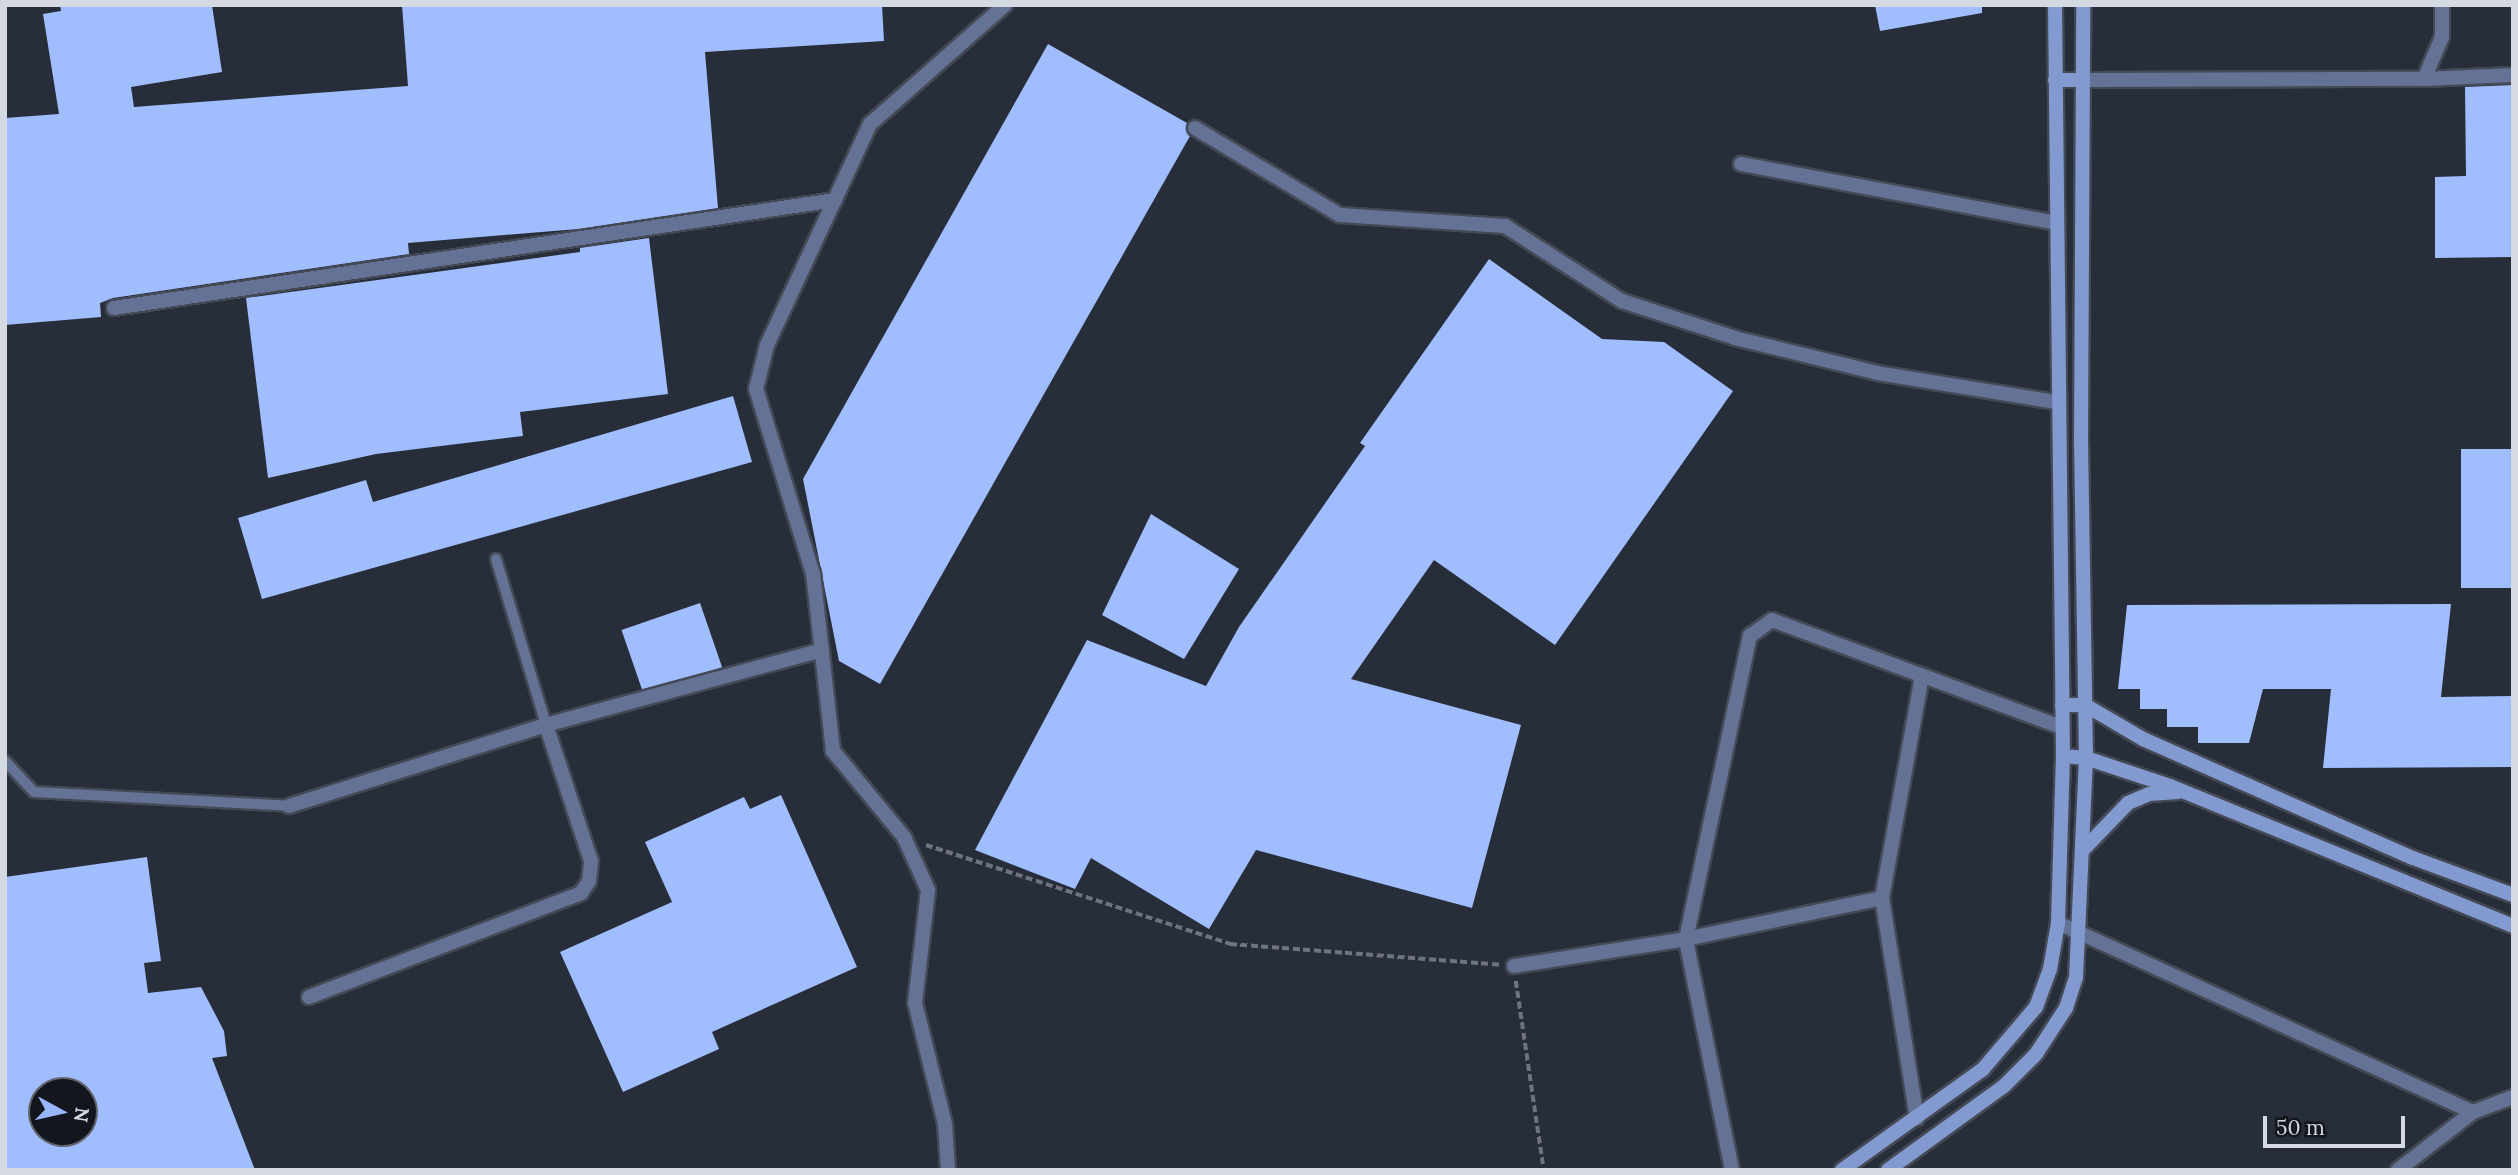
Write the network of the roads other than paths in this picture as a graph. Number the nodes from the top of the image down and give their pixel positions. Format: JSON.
{"nodes":[{"id":1,"x":1005,"y":5,"type":"edge"},
{"id":2,"x":2056,"y":5,"type":"edge"},
{"id":3,"x":2083,"y":5,"type":"edge"},
{"id":4,"x":2442,"y":5,"type":"edge"},
{"id":5,"x":2513,"y":75,"type":"edge"},
{"id":6,"x":2424,"y":79,"type":"junction"},
{"id":7,"x":2055,"y":80,"type":"junction"},
{"id":8,"x":2083,"y":80,"type":"junction"},
{"id":9,"x":1195,"y":128,"type":"dead end"},
{"id":10,"x":1741,"y":164,"type":"dead end"},
{"id":11,"x":835,"y":200,"type":"junction"},
{"id":12,"x":2054,"y":223,"type":"junction"},
{"id":13,"x":114,"y":308,"type":"dead end"},
{"id":14,"x":2056,"y":402,"type":"junction"},
{"id":15,"x":496,"y":559,"type":"dead end"},
{"id":16,"x":822,"y":650,"type":"junction"},
{"id":17,"x":1922,"y":676,"type":"junction"},
{"id":18,"x":2062,"y":705,"type":"junction"},
{"id":19,"x":2085,"y":705,"type":"junction"},
{"id":20,"x":546,"y":725,"type":"junction"},
{"id":21,"x":2062,"y":727,"type":"junction"},
{"id":22,"x":2063,"y":756,"type":"junction"},
{"id":23,"x":2087,"y":758,"type":"junction"},
{"id":24,"x":5,"y":761,"type":"edge"},
{"id":25,"x":2182,"y":791,"type":"junction"},
{"id":26,"x":289,"y":806,"type":"joint"},
{"id":27,"x":2083,"y":850,"type":"junction"},
{"id":28,"x":2513,"y":895,"type":"edge"},
{"id":29,"x":1882,"y":898,"type":"junction"},
{"id":30,"x":2058,"y":923,"type":"junction"},
{"id":31,"x":2513,"y":926,"type":"edge"},
{"id":32,"x":2081,"y":933,"type":"junction"},
{"id":33,"x":1686,"y":939,"type":"junction"},
{"id":34,"x":1514,"y":966,"type":"road end"},
{"id":35,"x":309,"y":997,"type":"dead end"},
{"id":36,"x":2513,"y":1097,"type":"edge"},
{"id":37,"x":2473,"y":1112,"type":"junction"},
{"id":38,"x":1917,"y":1118,"type":"junction"},
{"id":39,"x":948,"y":1170,"type":"edge"},
{"id":40,"x":1732,"y":1170,"type":"edge"},
{"id":41,"x":1842,"y":1170,"type":"edge"},
{"id":42,"x":1888,"y":1170,"type":"edge"},
{"id":43,"x":2398,"y":1170,"type":"edge"}],
"edges":[{"from":1,"to":11,"type":"street"},
{"from":2,"to":7,"type":"street"},
{"from":3,"to":8,"type":"street"},
{"from":4,"to":6,"type":"street"},
{"from":5,"to":6,"type":"street"},
{"from":6,"to":8,"type":"street"},
{"from":7,"to":8,"type":"street"},
{"from":7,"to":12,"type":"street"},
{"from":8,"to":19,"type":"street"},
{"from":9,"to":14,"type":"street"},
{"from":10,"to":12,"type":"street"},
{"from":11,"to":13,"type":"street"},
{"from":11,"to":16,"type":"street"},
{"from":12,"to":14,"type":"street"},
{"from":14,"to":18,"type":"street"},
{"from":15,"to":20,"type":"lane"},
{"from":16,"to":20,"type":"street"},
{"from":16,"to":39,"type":"street"},
{"from":17,"to":21,"type":"street"},
{"from":17,"to":29,"type":"street"},
{"from":17,"to":33,"type":"street"},
{"from":18,"to":19,"type":"street"},
{"from":18,"to":21,"type":"street"},
{"from":19,"to":23,"type":"street"},
{"from":19,"to":28,"type":"street"},
{"from":20,"to":26,"type":"street"},
{"from":20,"to":35,"type":"street"},
{"from":21,"to":22,"type":"street"},
{"from":22,"to":23,"type":"street"},
{"from":22,"to":30,"type":"street"},
{"from":23,"to":25,"type":"street"},
{"from":23,"to":27,"type":"street"},
{"from":24,"to":26,"type":"lane"},
{"from":25,"to":27,"type":"street"},
{"from":25,"to":31,"type":"street"},
{"from":27,"to":32,"type":"street"},
{"from":29,"to":33,"type":"street"},
{"from":29,"to":38,"type":"street"},
{"from":30,"to":32,"type":"street"},
{"from":30,"to":38,"type":"street"},
{"from":32,"to":37,"type":"street"},
{"from":32,"to":42,"type":"street"},
{"from":33,"to":34,"type":"street"},
{"from":33,"to":40,"type":"street"},
{"from":36,"to":37,"type":"street"},
{"from":37,"to":43,"type":"street"},
{"from":38,"to":41,"type":"street"}]}
